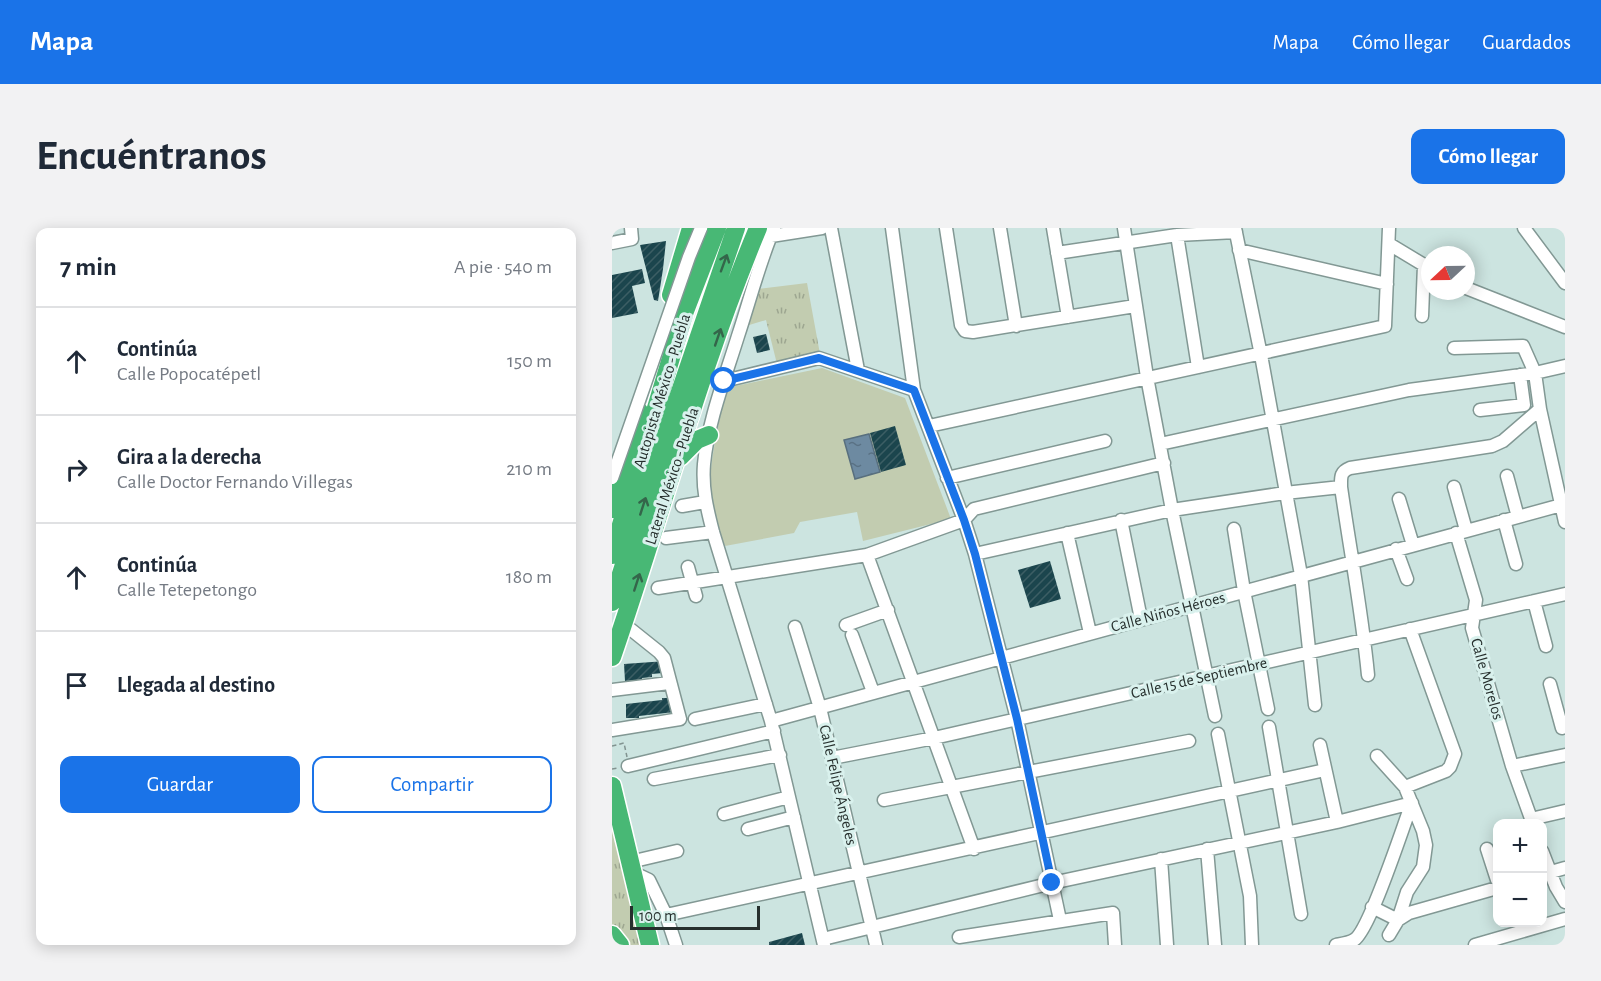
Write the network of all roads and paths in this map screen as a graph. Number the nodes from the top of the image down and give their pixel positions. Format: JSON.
{"nodes":[{"id":1,"x":630,"y":228,"type":"edge"},
{"id":2,"x":685,"y":228,"type":"edge"},
{"id":3,"x":692,"y":228,"type":"edge"},
{"id":4,"x":696,"y":228,"type":"edge"},
{"id":5,"x":701,"y":228,"type":"edge"},
{"id":6,"x":717,"y":228,"type":"edge"},
{"id":7,"x":736,"y":228,"type":"edge"},
{"id":8,"x":822,"y":228,"type":"edge"},
{"id":9,"x":831,"y":228,"type":"edge"},
{"id":10,"x":892,"y":228,"type":"edge"},
{"id":11,"x":946,"y":228,"type":"edge"},
{"id":12,"x":1000,"y":228,"type":"edge"},
{"id":13,"x":1053,"y":228,"type":"edge"},
{"id":14,"x":1125,"y":228,"type":"edge"},
{"id":15,"x":1389,"y":228,"type":"edge"},
{"id":16,"x":1524,"y":228,"type":"edge"},
{"id":17,"x":1235,"y":230,"type":"edge"},
{"id":18,"x":768,"y":231,"type":"edge"},
{"id":19,"x":1177,"y":235,"type":"junction"},
{"id":20,"x":1127,"y":242,"type":"junction"},
{"id":21,"x":612,"y":243,"type":"edge"},
{"id":22,"x":1389,"y":244,"type":"junction"},
{"id":23,"x":1239,"y":250,"type":"junction"},
{"id":24,"x":1057,"y":253,"type":"junction"},
{"id":25,"x":1421,"y":263,"type":"edge"},
{"id":26,"x":677,"y":264,"type":"dead end"},
{"id":27,"x":1565,"y":283,"type":"edge"},
{"id":28,"x":1387,"y":284,"type":"junction"},
{"id":29,"x":1475,"y":292,"type":"edge"},
{"id":30,"x":1424,"y":300,"type":"edge"},
{"id":31,"x":1135,"y":306,"type":"junction"},
{"id":32,"x":1422,"y":316,"type":"dead end"},
{"id":33,"x":1068,"y":317,"type":"junction"},
{"id":34,"x":1016,"y":326,"type":"junction"},
{"id":35,"x":1565,"y":327,"type":"edge"},
{"id":36,"x":1454,"y":348,"type":"dead end"},
{"id":37,"x":1261,"y":355,"type":"junction"},
{"id":38,"x":1565,"y":366,"type":"edge"},
{"id":39,"x":1198,"y":367,"type":"junction"},
{"id":40,"x":858,"y":370,"type":"junction"},
{"id":41,"x":1534,"y":373,"type":"junction"},
{"id":42,"x":1520,"y":375,"type":"junction"},
{"id":43,"x":1147,"y":377,"type":"junction"},
{"id":44,"x":724,"y":381,"type":"junction"},
{"id":45,"x":914,"y":390,"type":"junction"},
{"id":46,"x":1540,"y":409,"type":"junction"},
{"id":47,"x":1480,"y":410,"type":"dead end"},
{"id":48,"x":1272,"y":418,"type":"junction"},
{"id":49,"x":929,"y":426,"type":"junction"},
{"id":50,"x":709,"y":435,"type":"junction"},
{"id":51,"x":1105,"y":441,"type":"dead end"},
{"id":52,"x":1160,"y":444,"type":"junction"},
{"id":53,"x":612,"y":454,"type":"edge"},
{"id":54,"x":677,"y":460,"type":"junction"},
{"id":55,"x":1164,"y":463,"type":"junction"},
{"id":56,"x":1507,"y":476,"type":"dead end"},
{"id":57,"x":612,"y":478,"type":"edge"},
{"id":58,"x":947,"y":478,"type":"junction"},
{"id":59,"x":1341,"y":487,"type":"junction"},
{"id":60,"x":1455,"y":487,"type":"dead end"},
{"id":61,"x":1286,"y":493,"type":"junction"},
{"id":62,"x":1399,"y":499,"type":"dead end"},
{"id":63,"x":705,"y":502,"type":"junction"},
{"id":64,"x":1563,"y":505,"type":"edge"},
{"id":65,"x":682,"y":506,"type":"dead end"},
{"id":66,"x":612,"y":509,"type":"edge"},
{"id":67,"x":1172,"y":510,"type":"junction"},
{"id":68,"x":1518,"y":517,"type":"junction"},
{"id":69,"x":964,"y":520,"type":"junction"},
{"id":70,"x":1121,"y":520,"type":"junction"},
{"id":71,"x":1504,"y":520,"type":"junction"},
{"id":72,"x":1565,"y":522,"type":"edge"},
{"id":73,"x":1234,"y":529,"type":"dead end"},
{"id":74,"x":713,"y":532,"type":"junction"},
{"id":75,"x":1461,"y":532,"type":"junction"},
{"id":76,"x":1067,"y":534,"type":"junction"},
{"id":77,"x":666,"y":538,"type":"dead end"},
{"id":78,"x":1413,"y":545,"type":"junction"},
{"id":79,"x":1396,"y":549,"type":"junction"},
{"id":80,"x":975,"y":554,"type":"junction"},
{"id":81,"x":612,"y":555,"type":"edge"},
{"id":82,"x":867,"y":555,"type":"junction"},
{"id":83,"x":1351,"y":562,"type":"junction"},
{"id":84,"x":1516,"y":564,"type":"dead end"},
{"id":85,"x":688,"y":567,"type":"dead end"},
{"id":86,"x":1301,"y":575,"type":"junction"},
{"id":87,"x":727,"y":577,"type":"junction"},
{"id":88,"x":1407,"y":579,"type":"dead end"},
{"id":89,"x":691,"y":582,"type":"junction"},
{"id":90,"x":658,"y":588,"type":"dead end"},
{"id":91,"x":1244,"y":591,"type":"junction"},
{"id":92,"x":1565,"y":594,"type":"edge"},
{"id":93,"x":696,"y":596,"type":"dead end"},
{"id":94,"x":1534,"y":601,"type":"junction"},
{"id":95,"x":612,"y":602,"type":"edge"},
{"id":96,"x":1192,"y":605,"type":"junction"},
{"id":97,"x":888,"y":610,"type":"junction"},
{"id":98,"x":1473,"y":617,"type":"junction"},
{"id":99,"x":1141,"y":620,"type":"junction"},
{"id":100,"x":624,"y":624,"type":"junction"},
{"id":101,"x":795,"y":627,"type":"dead end"},
{"id":102,"x":1410,"y":629,"type":"junction"},
{"id":103,"x":1090,"y":633,"type":"junction"},
{"id":104,"x":1364,"y":639,"type":"junction"},
{"id":105,"x":1546,"y":646,"type":"dead end"},
{"id":106,"x":1310,"y":652,"type":"junction"},
{"id":107,"x":612,"y":657,"type":"edge"},
{"id":108,"x":999,"y":657,"type":"junction"},
{"id":109,"x":1260,"y":664,"type":"junction"},
{"id":110,"x":1368,"y":675,"type":"dead end"},
{"id":111,"x":1206,"y":676,"type":"junction"},
{"id":112,"x":914,"y":681,"type":"junction"},
{"id":113,"x":669,"y":683,"type":"junction"},
{"id":114,"x":1550,"y":684,"type":"dead end"},
{"id":115,"x":612,"y":690,"type":"edge"},
{"id":116,"x":873,"y":692,"type":"junction"},
{"id":117,"x":765,"y":704,"type":"junction"},
{"id":118,"x":1315,"y":705,"type":"dead end"},
{"id":119,"x":820,"y":708,"type":"junction"},
{"id":120,"x":1268,"y":708,"type":"dead end"},
{"id":121,"x":1215,"y":716,"type":"dead end"},
{"id":122,"x":695,"y":719,"type":"dead end"},
{"id":123,"x":1017,"y":719,"type":"junction"},
{"id":124,"x":772,"y":726,"type":"junction"},
{"id":125,"x":1269,"y":727,"type":"dead end"},
{"id":126,"x":1565,"y":727,"type":"edge"},
{"id":127,"x":612,"y":730,"type":"edge"},
{"id":128,"x":1218,"y":734,"type":"dead end"},
{"id":129,"x":934,"y":738,"type":"junction"},
{"id":130,"x":1189,"y":741,"type":"dead end"},
{"id":131,"x":624,"y":743,"type":"dead end"},
{"id":132,"x":1320,"y":745,"type":"dead end"},
{"id":133,"x":612,"y":746,"type":"edge"},
{"id":134,"x":780,"y":755,"type":"junction"},
{"id":135,"x":1565,"y":755,"type":"edge"},
{"id":136,"x":1377,"y":756,"type":"dead end"},
{"id":137,"x":832,"y":758,"type":"junction"},
{"id":138,"x":628,"y":766,"type":"dead end"},
{"id":139,"x":1512,"y":766,"type":"junction"},
{"id":140,"x":1324,"y":771,"type":"junction"},
{"id":141,"x":1028,"y":774,"type":"junction"},
{"id":142,"x":654,"y":779,"type":"dead end"},
{"id":143,"x":1278,"y":780,"type":"junction"},
{"id":144,"x":612,"y":786,"type":"edge"},
{"id":145,"x":952,"y":786,"type":"junction"},
{"id":146,"x":1405,"y":787,"type":"junction"},
{"id":147,"x":1228,"y":792,"type":"junction"},
{"id":148,"x":789,"y":797,"type":"junction"},
{"id":149,"x":884,"y":800,"type":"dead end"},
{"id":150,"x":1412,"y":803,"type":"junction"},
{"id":151,"x":1565,"y":811,"type":"edge"},
{"id":152,"x":724,"y":814,"type":"dead end"},
{"id":153,"x":794,"y":817,"type":"junction"},
{"id":154,"x":1531,"y":819,"type":"edge"},
{"id":155,"x":1539,"y":819,"type":"edge"},
{"id":156,"x":1337,"y":822,"type":"junction"},
{"id":157,"x":1403,"y":826,"type":"junction"},
{"id":158,"x":748,"y":829,"type":"dead end"},
{"id":159,"x":1423,"y":831,"type":"junction"},
{"id":160,"x":1288,"y":832,"type":"junction"},
{"id":161,"x":1041,"y":834,"type":"junction"},
{"id":162,"x":1238,"y":843,"type":"junction"},
{"id":163,"x":974,"y":849,"type":"junction"},
{"id":164,"x":1207,"y":849,"type":"junction"},
{"id":165,"x":1487,"y":849,"type":"dead end"},
{"id":166,"x":676,"y":851,"type":"dead end"},
{"id":167,"x":1161,"y":859,"type":"junction"},
{"id":168,"x":631,"y":867,"type":"junction"},
{"id":169,"x":1565,"y":868,"type":"edge"},
{"id":170,"x":1495,"y":873,"type":"edge"},
{"id":171,"x":1547,"y":873,"type":"edge"},
{"id":172,"x":1547,"y":874,"type":"edge"},
{"id":173,"x":858,"y":875,"type":"junction"},
{"id":174,"x":1052,"y":883,"type":"junction"},
{"id":175,"x":808,"y":884,"type":"junction"},
{"id":176,"x":1493,"y":889,"type":"edge"},
{"id":177,"x":1565,"y":902,"type":"edge"},
{"id":178,"x":1372,"y":907,"type":"junction"},
{"id":179,"x":1301,"y":914,"type":"dead end"},
{"id":180,"x":666,"y":915,"type":"junction"},
{"id":181,"x":1565,"y":919,"type":"edge"},
{"id":182,"x":1060,"y":920,"type":"junction"},
{"id":183,"x":1398,"y":920,"type":"junction"},
{"id":184,"x":872,"y":927,"type":"junction"},
{"id":185,"x":1514,"y":928,"type":"edge"},
{"id":186,"x":612,"y":935,"type":"edge"},
{"id":187,"x":1389,"y":935,"type":"dead end"},
{"id":188,"x":959,"y":937,"type":"dead end"},
{"id":189,"x":823,"y":942,"type":"edge"},
{"id":190,"x":620,"y":945,"type":"edge"},
{"id":191,"x":650,"y":945,"type":"edge"},
{"id":192,"x":676,"y":945,"type":"edge"},
{"id":193,"x":876,"y":945,"type":"edge"},
{"id":194,"x":1115,"y":945,"type":"edge"},
{"id":195,"x":1167,"y":945,"type":"edge"},
{"id":196,"x":1215,"y":945,"type":"edge"},
{"id":197,"x":1252,"y":945,"type":"edge"},
{"id":198,"x":1336,"y":945,"type":"edge"},
{"id":199,"x":1474,"y":945,"type":"edge"}],
"edges":[{"from":1,"to":21,"type":"street"},
{"from":2,"to":26,"type":"street"},
{"from":3,"to":66,"type":"highway"},
{"from":4,"to":53,"type":"street"},
{"from":5,"to":57,"type":"street","bridge":true},
{"from":6,"to":81,"type":"highway","name":"Autopista México - Puebla"},
{"from":95,"to":7,"type":"highway","name":"Autopista México - Puebla","one_way":true},
{"from":8,"to":18,"type":"street"},
{"from":9,"to":40,"type":"street"},
{"from":10,"to":45,"type":"street"},
{"from":11,"to":34,"type":"street"},
{"from":12,"to":34,"type":"street"},
{"from":13,"to":24,"type":"street"},
{"from":14,"to":20,"type":"street"},
{"from":15,"to":22,"type":"street"},
{"from":16,"to":27,"type":"street"},
{"from":17,"to":19,"type":"street"},
{"from":17,"to":23,"type":"street"},
{"from":18,"to":44,"type":"street"},
{"from":54,"to":18,"type":"highway","name":"Lateral México - Puebla","one_way":true},
{"from":19,"to":20,"type":"street"},
{"from":19,"to":39,"type":"street"},
{"from":20,"to":24,"type":"street"},
{"from":20,"to":31,"type":"street"},
{"from":22,"to":25,"type":"street"},
{"from":22,"to":28,"type":"street"},
{"from":23,"to":28,"type":"street"},
{"from":23,"to":37,"type":"street"},
{"from":24,"to":33,"type":"street"},
{"from":28,"to":37,"type":"street"},
{"from":29,"to":35,"type":"street"},
{"from":30,"to":32,"type":"street"},
{"from":31,"to":33,"type":"street"},
{"from":31,"to":43,"type":"street"},
{"from":33,"to":34,"type":"street"},
{"from":36,"to":41,"type":"street"},
{"from":37,"to":39,"type":"street"},
{"from":37,"to":48,"type":"street"},
{"from":38,"to":41,"type":"street"},
{"from":39,"to":43,"type":"street"},
{"from":40,"to":44,"type":"street"},
{"from":40,"to":45,"type":"street"},
{"from":41,"to":42,"type":"street"},
{"from":41,"to":46,"type":"street"},
{"from":42,"to":47,"type":"street"},
{"from":42,"to":48,"type":"street"},
{"from":43,"to":49,"type":"street"},
{"from":43,"to":52,"type":"street"},
{"from":44,"to":50,"type":"street"},
{"from":45,"to":49,"type":"street"},
{"from":46,"to":59,"type":"street"},
{"from":46,"to":64,"type":"street"},
{"from":48,"to":52,"type":"street"},
{"from":48,"to":61,"type":"street"},
{"from":49,"to":58,"type":"street"},
{"from":50,"to":54,"type":"highway"},
{"from":50,"to":63,"type":"street"},
{"from":51,"to":58,"type":"street"},
{"from":52,"to":55,"type":"street"},
{"from":100,"to":54,"type":"highway","name":"Lateral México - Puebla","one_way":true},
{"from":55,"to":67,"type":"street"},
{"from":55,"to":69,"type":"street"},
{"from":56,"to":68,"type":"street"},
{"from":58,"to":69,"type":"street"},
{"from":59,"to":61,"type":"street"},
{"from":59,"to":83,"type":"street"},
{"from":60,"to":75,"type":"street","name":"Calle Morelos"},
{"from":61,"to":67,"type":"street"},
{"from":61,"to":86,"type":"street"},
{"from":62,"to":78,"type":"street"},
{"from":63,"to":65,"type":"street"},
{"from":63,"to":74,"type":"street"},
{"from":64,"to":68,"type":"street","name":"Calle Niños Héroes"},
{"from":64,"to":72,"type":"street"},
{"from":67,"to":70,"type":"street"},
{"from":67,"to":96,"type":"street"},
{"from":68,"to":71,"type":"street","name":"Calle Niños Héroes"},
{"from":69,"to":80,"type":"street"},
{"from":69,"to":82,"type":"street"},
{"from":70,"to":76,"type":"street"},
{"from":70,"to":99,"type":"street"},
{"from":71,"to":75,"type":"street","name":"Calle Niños Héroes"},
{"from":71,"to":84,"type":"street"},
{"from":73,"to":91,"type":"street"},
{"from":74,"to":77,"type":"street"},
{"from":74,"to":87,"type":"street"},
{"from":75,"to":78,"type":"street","name":"Calle Niños Héroes"},
{"from":75,"to":98,"type":"street","name":"Calle Morelos"},
{"from":76,"to":80,"type":"street"},
{"from":76,"to":103,"type":"street"},
{"from":78,"to":79,"type":"street","name":"Calle Niños Héroes"},
{"from":79,"to":83,"type":"street","name":"Calle Niños Héroes"},
{"from":79,"to":88,"type":"street"},
{"from":80,"to":108,"type":"street"},
{"from":82,"to":87,"type":"street"},
{"from":82,"to":97,"type":"street"},
{"from":83,"to":86,"type":"street","name":"Calle Niños Héroes"},
{"from":83,"to":104,"type":"street"},
{"from":85,"to":89,"type":"street"},
{"from":86,"to":91,"type":"street","name":"Calle Niños Héroes"},
{"from":86,"to":106,"type":"street"},
{"from":87,"to":89,"type":"street"},
{"from":87,"to":117,"type":"street"},
{"from":89,"to":90,"type":"street"},
{"from":89,"to":93,"type":"street"},
{"from":91,"to":96,"type":"street","name":"Calle Niños Héroes"},
{"from":91,"to":109,"type":"street"},
{"from":92,"to":94,"type":"street","name":"Calle 15 de Septiembre"},
{"from":94,"to":98,"type":"street","name":"Calle 15 de Septiembre"},
{"from":94,"to":105,"type":"street"},
{"from":96,"to":99,"type":"street","name":"Calle Niños Héroes"},
{"from":96,"to":111,"type":"street"},
{"from":97,"to":112,"type":"street"},
{"from":97,"to":116,"type":"street"},
{"from":98,"to":102,"type":"street","name":"Calle 15 de Septiembre"},
{"from":98,"to":139,"type":"street","name":"Calle Morelos"},
{"from":99,"to":103,"type":"street","name":"Calle Niños Héroes"},
{"from":100,"to":107,"type":"highway","name":"Lateral México - Puebla"},
{"from":100,"to":113,"type":"street"},
{"from":101,"to":119,"type":"street","name":"Calle Felipe Ángeles"},
{"from":102,"to":104,"type":"street","name":"Calle 15 de Septiembre"},
{"from":102,"to":146,"type":"street"},
{"from":103,"to":108,"type":"street","name":"Calle Niños Héroes"},
{"from":104,"to":106,"type":"street","name":"Calle 15 de Septiembre"},
{"from":104,"to":110,"type":"street"},
{"from":106,"to":109,"type":"street","name":"Calle 15 de Septiembre"},
{"from":106,"to":118,"type":"street"},
{"from":108,"to":112,"type":"street","name":"Calle Niños Héroes"},
{"from":108,"to":123,"type":"street"},
{"from":109,"to":111,"type":"street","name":"Calle 15 de Septiembre"},
{"from":109,"to":120,"type":"street"},
{"from":111,"to":121,"type":"street"},
{"from":111,"to":123,"type":"street","name":"Calle 15 de Septiembre"},
{"from":112,"to":116,"type":"street","name":"Calle Niños Héroes"},
{"from":112,"to":129,"type":"street"},
{"from":113,"to":115,"type":"street"},
{"from":113,"to":127,"type":"street"},
{"from":114,"to":126,"type":"street"},
{"from":116,"to":119,"type":"street","name":"Calle Niños Héroes"},
{"from":117,"to":122,"type":"street"},
{"from":117,"to":124,"type":"street"},
{"from":119,"to":124,"type":"street","name":"Calle Niños Héroes"},
{"from":119,"to":137,"type":"street","name":"Calle Felipe Ángeles"},
{"from":123,"to":129,"type":"street","name":"Calle 15 de Septiembre"},
{"from":123,"to":141,"type":"street"},
{"from":124,"to":134,"type":"street"},
{"from":124,"to":138,"type":"street","name":"Calle Niños Héroes"},
{"from":125,"to":143,"type":"street"},
{"from":128,"to":147,"type":"street"},
{"from":129,"to":137,"type":"street","name":"Calle 15 de Septiembre"},
{"from":129,"to":145,"type":"street"},
{"from":130,"to":141,"type":"street"},
{"from":131,"to":133,"type":"path"},
{"from":132,"to":140,"type":"street"},
{"from":134,"to":142,"type":"street"},
{"from":134,"to":148,"type":"street"},
{"from":135,"to":139,"type":"street"},
{"from":136,"to":146,"type":"street"},
{"from":137,"to":173,"type":"street","name":"Calle Felipe Ángeles"},
{"from":139,"to":154,"type":"street","name":"Calle Morelos"},
{"from":140,"to":143,"type":"street"},
{"from":140,"to":156,"type":"street"},
{"from":141,"to":145,"type":"street"},
{"from":141,"to":161,"type":"street"},
{"from":143,"to":147,"type":"street"},
{"from":143,"to":160,"type":"street"},
{"from":144,"to":168,"type":"highway"},
{"from":145,"to":149,"type":"street"},
{"from":145,"to":163,"type":"street"},
{"from":146,"to":150,"type":"street"},
{"from":147,"to":161,"type":"street"},
{"from":147,"to":162,"type":"street"},
{"from":148,"to":152,"type":"street"},
{"from":148,"to":153,"type":"street"},
{"from":150,"to":156,"type":"street"},
{"from":150,"to":157,"type":"street"},
{"from":150,"to":159,"type":"street"},
{"from":151,"to":155,"type":"street"},
{"from":153,"to":158,"type":"street"},
{"from":153,"to":175,"type":"street"},
{"from":156,"to":160,"type":"street"},
{"from":157,"to":159,"type":"street"},
{"from":157,"to":178,"type":"street"},
{"from":159,"to":183,"type":"street"},
{"from":160,"to":162,"type":"street"},
{"from":160,"to":179,"type":"street"},
{"from":161,"to":163,"type":"street"},
{"from":161,"to":174,"type":"street"},
{"from":162,"to":164,"type":"street"},
{"from":162,"to":197,"type":"street"},
{"from":163,"to":173,"type":"street"},
{"from":164,"to":167,"type":"street"},
{"from":164,"to":196,"type":"street"},
{"from":165,"to":170,"type":"street"},
{"from":166,"to":168,"type":"street"},
{"from":167,"to":174,"type":"street"},
{"from":167,"to":195,"type":"street"},
{"from":168,"to":180,"type":"street"},
{"from":168,"to":191,"type":"highway"},
{"from":169,"to":171,"type":"street"},
{"from":172,"to":177,"type":"street"},
{"from":173,"to":175,"type":"street"},
{"from":173,"to":184,"type":"street","name":"Calle Felipe Ángeles"},
{"from":174,"to":182,"type":"street"},
{"from":174,"to":184,"type":"street"},
{"from":175,"to":180,"type":"street"},
{"from":175,"to":189,"type":"street"},
{"from":176,"to":183,"type":"street"},
{"from":178,"to":183,"type":"street"},
{"from":178,"to":198,"type":"street"},
{"from":180,"to":192,"type":"street"},
{"from":181,"to":185,"type":"street"},
{"from":182,"to":188,"type":"street"},
{"from":182,"to":194,"type":"street"},
{"from":183,"to":187,"type":"street"},
{"from":184,"to":189,"type":"street"},
{"from":184,"to":193,"type":"street","name":"Calle Felipe Ángeles"},
{"from":185,"to":199,"type":"street"},
{"from":186,"to":190,"type":"highway"}]}
